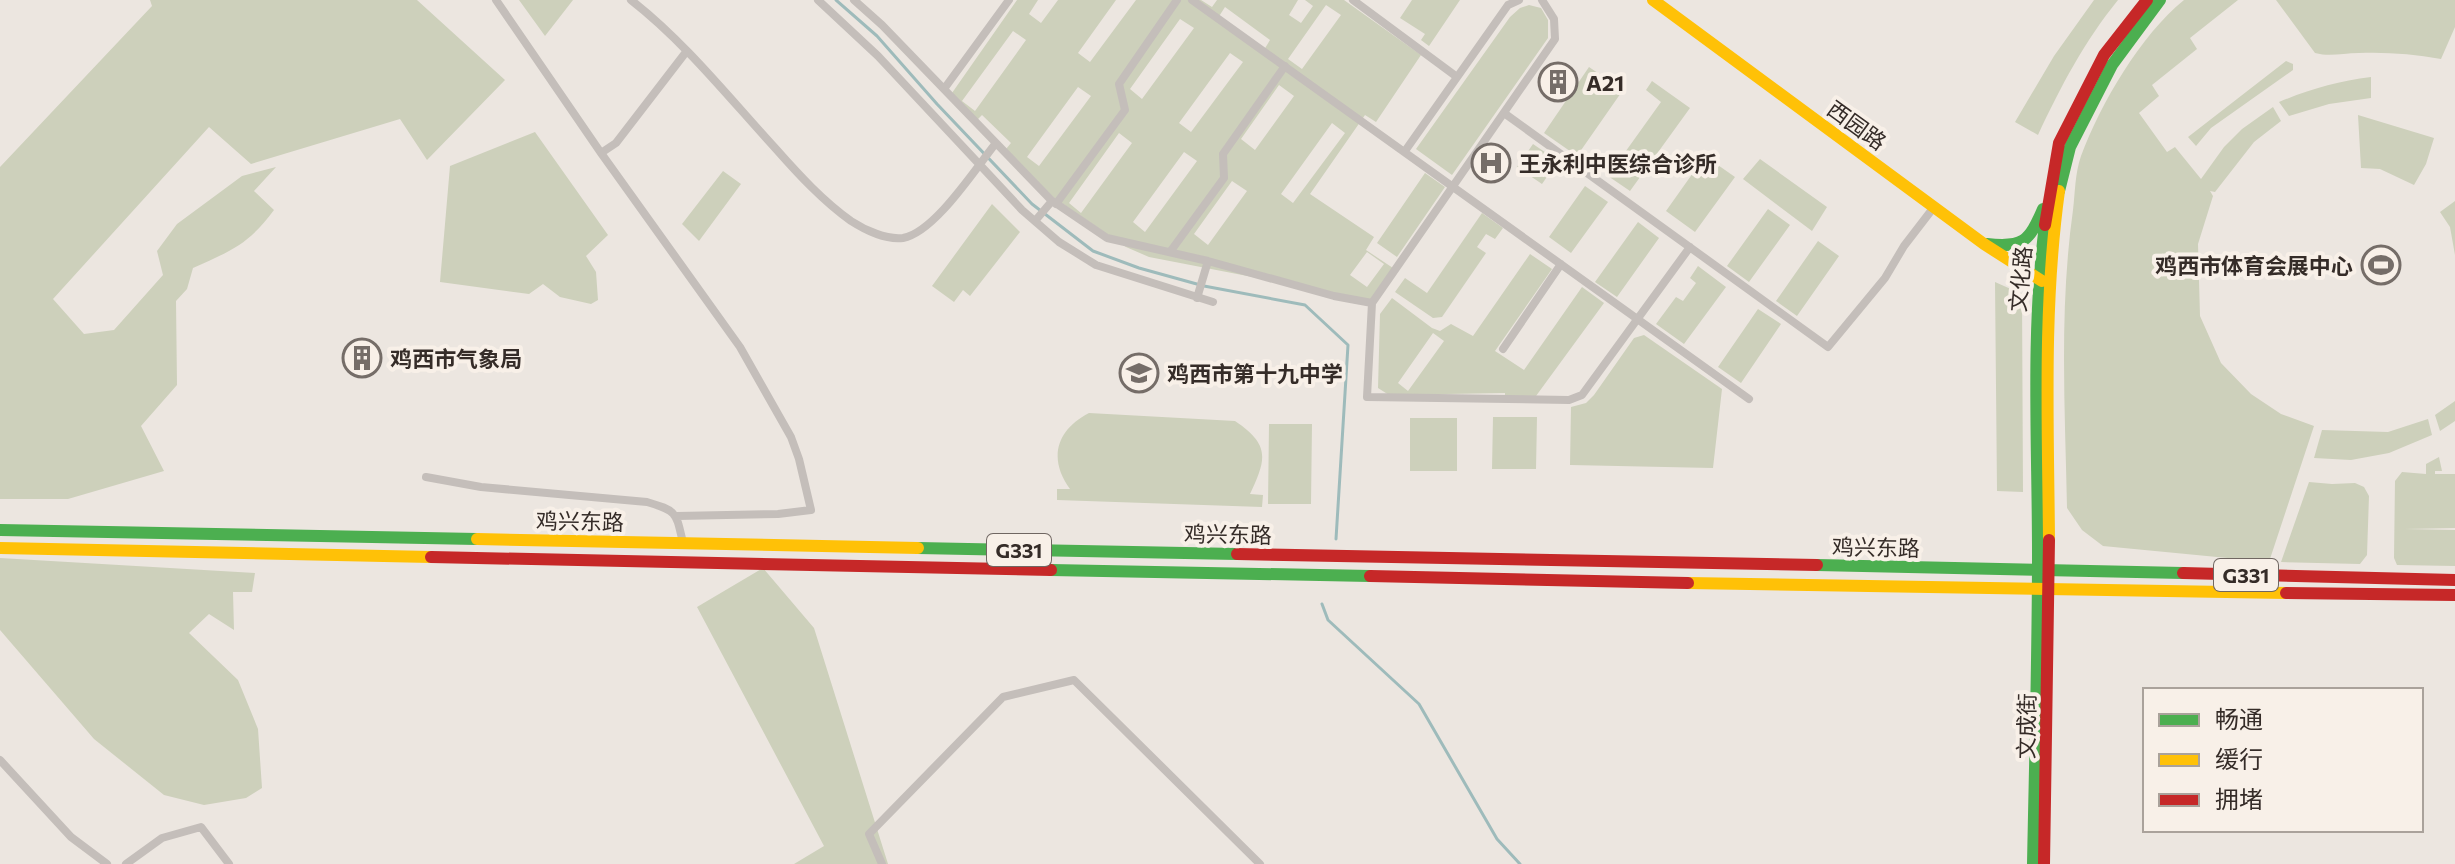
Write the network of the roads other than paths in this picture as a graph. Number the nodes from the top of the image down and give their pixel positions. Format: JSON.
{"nodes":[{"id":1,"x":496,"y":0,"type":"edge"},
{"id":2,"x":631,"y":0,"type":"edge"},
{"id":3,"x":818,"y":0,"type":"edge"},
{"id":4,"x":854,"y":0,"type":"edge"},
{"id":5,"x":1009,"y":0,"type":"edge"},
{"id":6,"x":1177,"y":0,"type":"edge"},
{"id":7,"x":1192,"y":0,"type":"edge"},
{"id":8,"x":1353,"y":0,"type":"edge"},
{"id":9,"x":1519,"y":0,"type":"edge"},
{"id":10,"x":1542,"y":0,"type":"edge"},
{"id":11,"x":1653,"y":0,"type":"edge"},
{"id":12,"x":2147,"y":0,"type":"edge"},
{"id":13,"x":2160,"y":0,"type":"edge"},
{"id":14,"x":686,"y":52,"type":"junction"},
{"id":15,"x":1285,"y":66,"type":"junction"},
{"id":16,"x":1457,"y":77,"type":"junction"},
{"id":17,"x":944,"y":89,"type":"junction"},
{"id":18,"x":1504,"y":113,"type":"junction"},
{"id":19,"x":996,"y":143,"type":"junction"},
{"id":20,"x":1405,"y":151,"type":"junction"},
{"id":21,"x":601,"y":153,"type":"junction"},
{"id":22,"x":979,"y":164,"type":"junction"},
{"id":23,"x":1453,"y":186,"type":"junction"},
{"id":24,"x":2049,"y":193,"type":"junction"},
{"id":25,"x":1054,"y":202,"type":"junction"},
{"id":26,"x":1934,"y":207,"type":"junction"},
{"id":27,"x":1035,"y":221,"type":"junction"},
{"id":28,"x":1984,"y":244,"type":"junction"},
{"id":29,"x":1690,"y":247,"type":"junction"},
{"id":30,"x":1170,"y":252,"type":"junction"},
{"id":31,"x":1208,"y":261,"type":"junction"},
{"id":32,"x":1561,"y":264,"type":"junction"},
{"id":33,"x":2044,"y":281,"type":"junction"},
{"id":34,"x":1197,"y":298,"type":"junction"},
{"id":35,"x":1213,"y":302,"type":"dead end"},
{"id":36,"x":1372,"y":303,"type":"junction"},
{"id":37,"x":1638,"y":320,"type":"junction"},
{"id":38,"x":1503,"y":349,"type":"dead end"},
{"id":39,"x":1749,"y":399,"type":"dead end"},
{"id":40,"x":426,"y":477,"type":"dead end"},
{"id":41,"x":677,"y":516,"type":"junction"},
{"id":42,"x":0,"y":530,"type":"edge"},
{"id":43,"x":683,"y":543,"type":"junction"},
{"id":44,"x":0,"y":548,"type":"edge"},
{"id":45,"x":2043,"y":570,"type":"junction"},
{"id":46,"x":2455,"y":580,"type":"edge"},
{"id":47,"x":2043,"y":589,"type":"junction"},
{"id":48,"x":2455,"y":595,"type":"edge"},
{"id":49,"x":0,"y":760,"type":"edge"},
{"id":50,"x":107,"y":864,"type":"edge"},
{"id":51,"x":126,"y":864,"type":"edge"},
{"id":52,"x":229,"y":864,"type":"edge"},
{"id":53,"x":882,"y":864,"type":"edge"},
{"id":54,"x":1260,"y":864,"type":"edge"},
{"id":55,"x":2033,"y":864,"type":"edge"},
{"id":56,"x":2044,"y":864,"type":"edge"}],
"edges":[{"from":1,"to":21,"type":"street"},
{"from":2,"to":14,"type":"street"},
{"from":3,"to":22,"type":"street"},
{"from":4,"to":17,"type":"street"},
{"from":5,"to":17,"type":"street"},
{"from":6,"to":25,"type":"street"},
{"from":7,"to":15,"type":"street"},
{"from":8,"to":16,"type":"street"},
{"from":9,"to":16,"type":"street"},
{"from":10,"to":18,"type":"street"},
{"from":11,"to":26,"type":"main road","name":"西园路"},
{"from":12,"to":24,"type":"main road","name":"文化路"},
{"from":13,"to":33,"type":"main road","name":"文化路"},
{"from":14,"to":21,"type":"street"},
{"from":14,"to":22,"type":"street"},
{"from":15,"to":20,"type":"street"},
{"from":15,"to":30,"type":"street"},
{"from":16,"to":20,"type":"street"},
{"from":17,"to":19,"type":"street"},
{"from":18,"to":23,"type":"street"},
{"from":18,"to":29,"type":"street"},
{"from":19,"to":22,"type":"street"},
{"from":19,"to":25,"type":"street"},
{"from":20,"to":23,"type":"street"},
{"from":21,"to":41,"type":"street"},
{"from":22,"to":27,"type":"street"},
{"from":23,"to":32,"type":"street"},
{"from":23,"to":36,"type":"street"},
{"from":24,"to":28,"type":"main road"},
{"from":24,"to":33,"type":"main road","name":"文化路"},
{"from":25,"to":27,"type":"street"},
{"from":25,"to":30,"type":"street"},
{"from":26,"to":28,"type":"main road","name":"西园路"},
{"from":26,"to":29,"type":"street"},
{"from":27,"to":34,"type":"street"},
{"from":28,"to":33,"type":"main road","name":"西园路"},
{"from":29,"to":37,"type":"street"},
{"from":30,"to":31,"type":"street"},
{"from":31,"to":34,"type":"street"},
{"from":31,"to":36,"type":"street"},
{"from":32,"to":37,"type":"street"},
{"from":32,"to":38,"type":"street"},
{"from":33,"to":45,"type":"main road","name":"文化路"},
{"from":34,"to":35,"type":"street"},
{"from":36,"to":37,"type":"street"},
{"from":37,"to":39,"type":"street"},
{"from":40,"to":41,"type":"street"},
{"from":41,"to":43,"type":"street"},
{"from":42,"to":43,"type":"main road","name":"鸡兴东路","number":"G331"},
{"from":43,"to":45,"type":"main road","name":"鸡兴东路","number":"G331"},
{"from":44,"to":47,"type":"main road","name":"鸡兴东路","number":"G331"},
{"from":45,"to":46,"type":"main road","name":"鸡兴东路","number":"G331"},
{"from":45,"to":47,"type":"main road","name":"文化路"},
{"from":47,"to":48,"type":"main road","name":"鸡兴东路","number":"G331"},
{"from":47,"to":55,"type":"main road","name":"文成街"},
{"from":47,"to":56,"type":"main road","name":"文成街"},
{"from":49,"to":50,"type":"street"},
{"from":51,"to":52,"type":"street"},
{"from":53,"to":54,"type":"street"}]}
